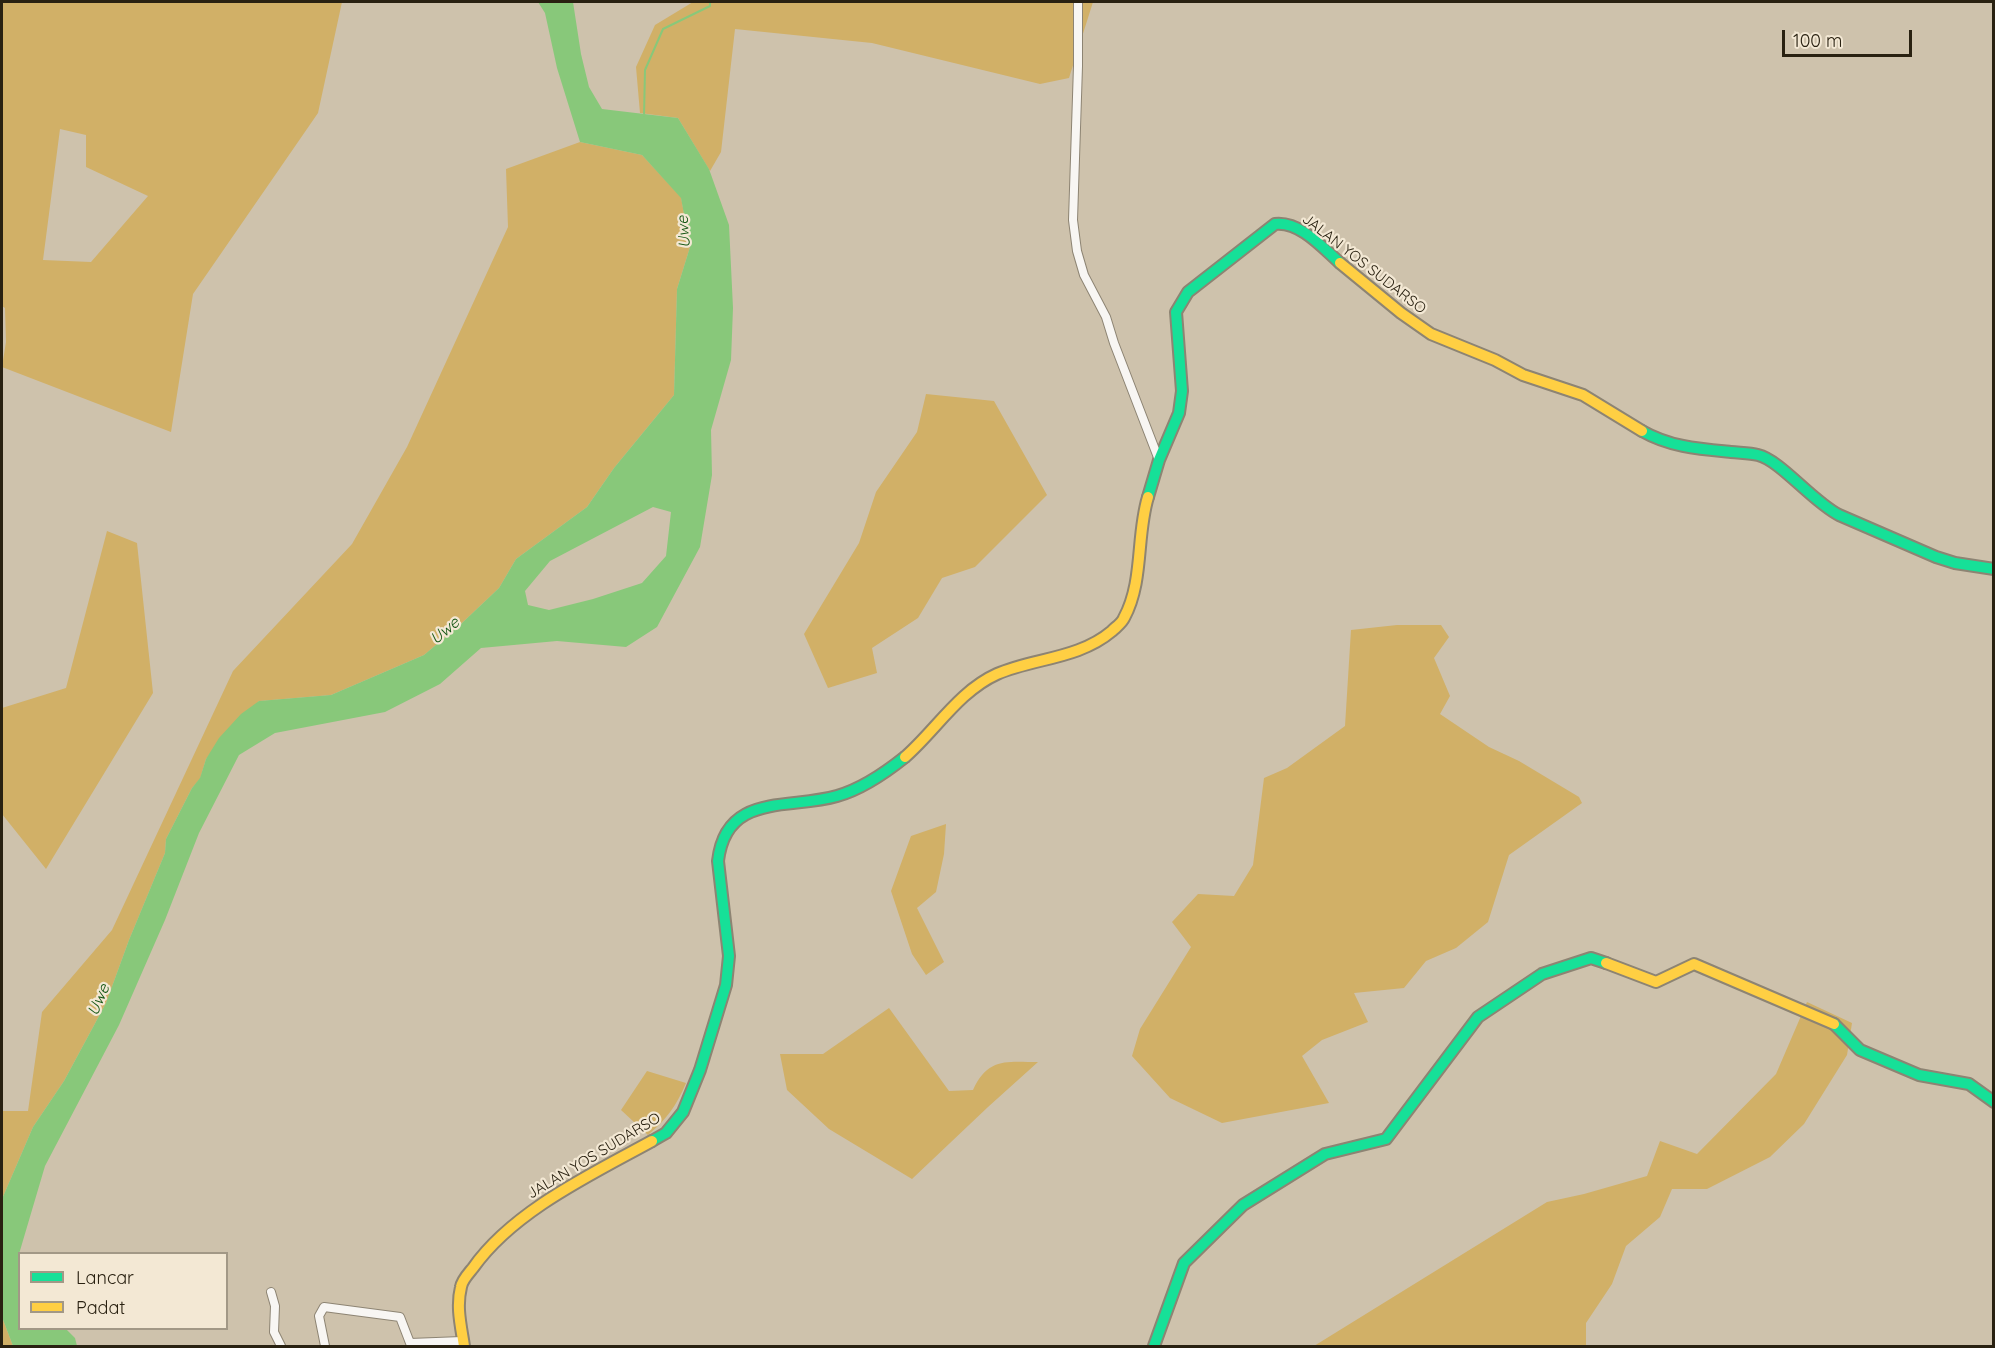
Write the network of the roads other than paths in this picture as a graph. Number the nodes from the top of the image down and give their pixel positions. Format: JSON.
{"nodes":[{"id":1,"x":1078,"y":2,"type":"edge"},
{"id":2,"x":1159,"y":460,"type":"junction"},
{"id":3,"x":1994,"y":569,"type":"edge"},
{"id":4,"x":1994,"y":1102,"type":"edge"},
{"id":5,"x":272,"y":1292,"type":"dead end"},
{"id":6,"x":463,"y":1344,"type":"edge"},
{"id":7,"x":281,"y":1347,"type":"edge"},
{"id":8,"x":325,"y":1347,"type":"edge"},
{"id":9,"x":1154,"y":1347,"type":"edge"}],
"edges":[{"from":1,"to":2,"type":"street"},
{"from":2,"to":3,"type":"main road","name":"JALAN YOS SUDARSO"},
{"from":2,"to":6,"type":"main road","name":"JALAN YOS SUDARSO"},
{"from":4,"to":9,"type":"main road"},
{"from":5,"to":7,"type":"street"},
{"from":6,"to":8,"type":"street"}]}
